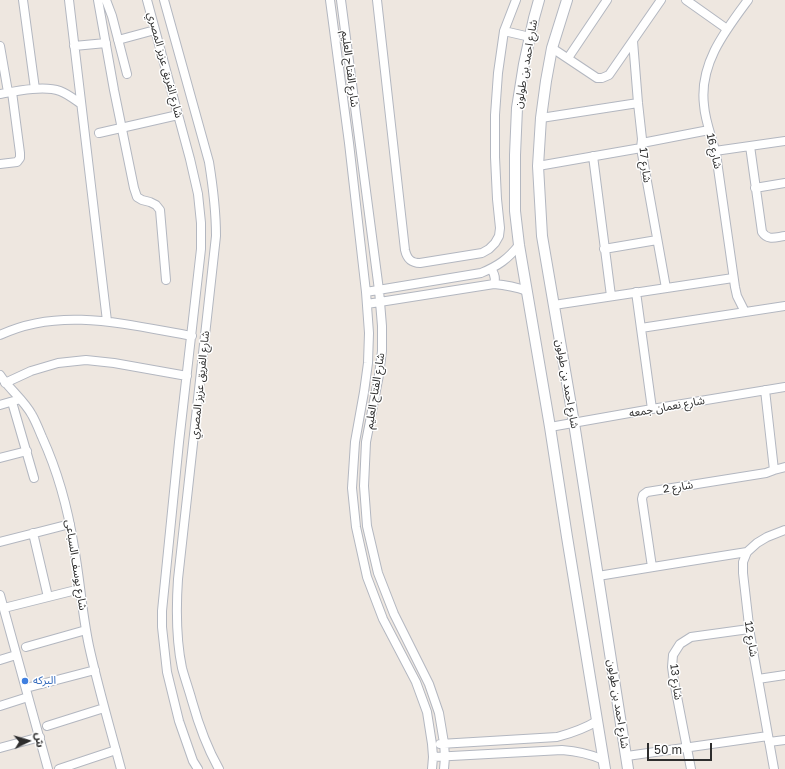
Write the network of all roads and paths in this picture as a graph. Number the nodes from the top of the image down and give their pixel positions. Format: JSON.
{"nodes":[{"id":1,"x":23,"y":0,"type":"edge"},
{"id":2,"x":69,"y":0,"type":"edge"},
{"id":3,"x":98,"y":0,"type":"edge"},
{"id":4,"x":106,"y":0,"type":"edge"},
{"id":5,"x":147,"y":0,"type":"edge"},
{"id":6,"x":164,"y":0,"type":"edge"},
{"id":7,"x":330,"y":0,"type":"edge"},
{"id":8,"x":341,"y":0,"type":"edge"},
{"id":9,"x":377,"y":0,"type":"edge"},
{"id":10,"x":516,"y":0,"type":"edge"},
{"id":11,"x":540,"y":0,"type":"edge"},
{"id":12,"x":567,"y":0,"type":"edge"},
{"id":13,"x":607,"y":0,"type":"edge"},
{"id":14,"x":662,"y":0,"type":"edge"},
{"id":15,"x":686,"y":0,"type":"edge"},
{"id":16,"x":748,"y":0,"type":"edge"},
{"id":17,"x":727,"y":28,"type":"junction"},
{"id":18,"x":155,"y":30,"type":"junction"},
{"id":19,"x":504,"y":31,"type":"junction"},
{"id":20,"x":530,"y":37,"type":"junction"},
{"id":21,"x":118,"y":40,"type":"junction"},
{"id":22,"x":633,"y":40,"type":"junction"},
{"id":23,"x":106,"y":43,"type":"junction"},
{"id":24,"x":74,"y":46,"type":"junction"},
{"id":25,"x":552,"y":48,"type":"junction"},
{"id":26,"x":0,"y":51,"type":"edge"},
{"id":27,"x":568,"y":58,"type":"junction"},
{"id":28,"x":127,"y":74,"type":"dead end"},
{"id":29,"x":34,"y":89,"type":"junction"},
{"id":30,"x":7,"y":93,"type":"edge"},
{"id":31,"x":638,"y":103,"type":"junction"},
{"id":32,"x":81,"y":104,"type":"junction"},
{"id":33,"x":178,"y":115,"type":"junction"},
{"id":34,"x":541,"y":118,"type":"junction"},
{"id":35,"x":122,"y":128,"type":"junction"},
{"id":36,"x":709,"y":130,"type":"junction"},
{"id":37,"x":99,"y":133,"type":"dead end"},
{"id":38,"x":785,"y":141,"type":"edge"},
{"id":39,"x":642,"y":145,"type":"junction"},
{"id":40,"x":750,"y":146,"type":"junction"},
{"id":41,"x":715,"y":151,"type":"junction"},
{"id":42,"x":593,"y":156,"type":"junction"},
{"id":43,"x":0,"y":164,"type":"edge"},
{"id":44,"x":538,"y":166,"type":"junction"},
{"id":45,"x":785,"y":184,"type":"edge"},
{"id":46,"x":756,"y":188,"type":"junction"},
{"id":47,"x":785,"y":236,"type":"edge"},
{"id":48,"x":657,"y":240,"type":"junction"},
{"id":49,"x":519,"y":245,"type":"junction"},
{"id":50,"x":604,"y":249,"type":"junction"},
{"id":51,"x":491,"y":269,"type":"junction"},
{"id":52,"x":733,"y":278,"type":"junction"},
{"id":53,"x":166,"y":280,"type":"dead end"},
{"id":54,"x":494,"y":284,"type":"junction"},
{"id":55,"x":407,"y":285,"type":"junction"},
{"id":56,"x":666,"y":288,"type":"junction"},
{"id":57,"x":379,"y":290,"type":"junction"},
{"id":58,"x":527,"y":291,"type":"junction"},
{"id":59,"x":366,"y":292,"type":"junction"},
{"id":60,"x":636,"y":292,"type":"junction"},
{"id":61,"x":610,"y":296,"type":"junction"},
{"id":62,"x":415,"y":297,"type":"junction"},
{"id":63,"x":380,"y":302,"type":"junction"},
{"id":64,"x":367,"y":304,"type":"junction"},
{"id":65,"x":554,"y":304,"type":"junction"},
{"id":66,"x":785,"y":306,"type":"edge"},
{"id":67,"x":745,"y":312,"type":"junction"},
{"id":68,"x":107,"y":321,"type":"junction"},
{"id":69,"x":641,"y":328,"type":"junction"},
{"id":70,"x":0,"y":335,"type":"edge"},
{"id":71,"x":192,"y":336,"type":"junction"},
{"id":72,"x":0,"y":375,"type":"edge"},
{"id":73,"x":187,"y":376,"type":"junction"},
{"id":74,"x":6,"y":383,"type":"junction"},
{"id":75,"x":785,"y":387,"type":"edge"},
{"id":76,"x":764,"y":390,"type":"junction"},
{"id":77,"x":16,"y":401,"type":"junction"},
{"id":78,"x":0,"y":405,"type":"edge"},
{"id":79,"x":652,"y":409,"type":"junction"},
{"id":80,"x":574,"y":423,"type":"junction"},
{"id":81,"x":550,"y":427,"type":"junction"},
{"id":82,"x":27,"y":451,"type":"junction"},
{"id":83,"x":0,"y":458,"type":"edge"},
{"id":84,"x":785,"y":467,"type":"edge"},
{"id":85,"x":774,"y":470,"type":"junction"},
{"id":86,"x":176,"y":476,"type":"junction"},
{"id":87,"x":190,"y":477,"type":"junction"},
{"id":88,"x":34,"y":478,"type":"dead end"},
{"id":89,"x":173,"y":502,"type":"junction"},
{"id":90,"x":187,"y":503,"type":"junction"},
{"id":91,"x":70,"y":524,"type":"junction"},
{"id":92,"x":367,"y":526,"type":"junction"},
{"id":93,"x":356,"y":527,"type":"junction"},
{"id":94,"x":785,"y":530,"type":"edge"},
{"id":95,"x":33,"y":533,"type":"junction"},
{"id":96,"x":0,"y":542,"type":"edge"},
{"id":97,"x":747,"y":552,"type":"junction"},
{"id":98,"x":652,"y":567,"type":"junction"},
{"id":99,"x":598,"y":576,"type":"junction"},
{"id":100,"x":80,"y":589,"type":"junction"},
{"id":101,"x":0,"y":594,"type":"edge"},
{"id":102,"x":48,"y":596,"type":"junction"},
{"id":103,"x":3,"y":611,"type":"edge"},
{"id":104,"x":749,"y":629,"type":"junction"},
{"id":105,"x":86,"y":630,"type":"junction"},
{"id":106,"x":26,"y":647,"type":"dead end"},
{"id":107,"x":16,"y":655,"type":"junction"},
{"id":108,"x":0,"y":660,"type":"edge"},
{"id":109,"x":95,"y":670,"type":"junction"},
{"id":110,"x":785,"y":674,"type":"edge"},
{"id":111,"x":758,"y":679,"type":"junction"},
{"id":112,"x":26,"y":688,"type":"junction"},
{"id":113,"x":28,"y":697,"type":"junction"},
{"id":114,"x":0,"y":706,"type":"edge"},
{"id":115,"x":104,"y":708,"type":"junction"},
{"id":116,"x":597,"y":721,"type":"junction"},
{"id":117,"x":48,"y":726,"type":"dead end"},
{"id":118,"x":40,"y":737,"type":"junction"},
{"id":119,"x":768,"y":739,"type":"junction"},
{"id":120,"x":785,"y":740,"type":"edge"},
{"id":121,"x":444,"y":743,"type":"junction"},
{"id":122,"x":432,"y":744,"type":"junction"},
{"id":123,"x":0,"y":748,"type":"edge"},
{"id":124,"x":687,"y":748,"type":"junction"},
{"id":125,"x":116,"y":750,"type":"junction"},
{"id":126,"x":626,"y":756,"type":"junction"},
{"id":127,"x":433,"y":757,"type":"junction"},
{"id":128,"x":445,"y":757,"type":"junction"},
{"id":129,"x":604,"y":765,"type":"edge"},
{"id":130,"x":48,"y":769,"type":"edge"},
{"id":131,"x":59,"y":769,"type":"edge"},
{"id":132,"x":121,"y":769,"type":"edge"},
{"id":133,"x":198,"y":769,"type":"edge"},
{"id":134,"x":219,"y":769,"type":"edge"},
{"id":135,"x":432,"y":769,"type":"edge"},
{"id":136,"x":444,"y":769,"type":"edge"},
{"id":137,"x":628,"y":769,"type":"edge"},
{"id":138,"x":691,"y":769,"type":"edge"},
{"id":139,"x":774,"y":769,"type":"edge"}],
"edges":[{"from":1,"to":29,"type":"street"},
{"from":2,"to":24,"type":"street"},
{"from":3,"to":23,"type":"street"},
{"from":4,"to":21,"type":"street"},
{"from":5,"to":18,"type":"street","name":"شارع الفريق عزيز المصري"},
{"from":6,"to":87,"type":"street","name":"شارع الفريق عزيز المصري"},
{"from":7,"to":59,"type":"street","name":"شارع الفتاح العليم"},
{"from":8,"to":57,"type":"street","name":"شارع الفتاح العليم"},
{"from":9,"to":19,"type":"street"},
{"from":10,"to":19,"type":"street"},
{"from":11,"to":20,"type":"street","name":"شارع احمد بن طولون"},
{"from":12,"to":25,"type":"street","name":"شارع احمد بن طولون"},
{"from":13,"to":27,"type":"street"},
{"from":14,"to":22,"type":"street"},
{"from":15,"to":17,"type":"street"},
{"from":16,"to":17,"type":"street","name":"شارع 16"},
{"from":17,"to":36,"type":"street","name":"شارع 16"},
{"from":18,"to":21,"type":"street"},
{"from":18,"to":33,"type":"street","name":"شارع الفريق عزيز المصري"},
{"from":19,"to":20,"type":"street"},
{"from":20,"to":49,"type":"street","name":"شارع احمد بن طولون"},
{"from":21,"to":28,"type":"street"},
{"from":22,"to":27,"type":"street"},
{"from":22,"to":31,"type":"street","name":"شارع 17"},
{"from":23,"to":24,"type":"street"},
{"from":23,"to":35,"type":"street"},
{"from":24,"to":32,"type":"street"},
{"from":25,"to":27,"type":"street"},
{"from":25,"to":34,"type":"street","name":"شارع احمد بن طولون"},
{"from":26,"to":30,"type":"street"},
{"from":29,"to":30,"type":"street"},
{"from":29,"to":32,"type":"street"},
{"from":30,"to":43,"type":"street"},
{"from":31,"to":34,"type":"street"},
{"from":31,"to":39,"type":"street","name":"شارع 17"},
{"from":32,"to":68,"type":"street"},
{"from":33,"to":35,"type":"street"},
{"from":33,"to":71,"type":"street","name":"شارع الفريق عزيز المصري"},
{"from":34,"to":44,"type":"street","name":"شارع احمد بن طولون"},
{"from":35,"to":37,"type":"street"},
{"from":35,"to":53,"type":"street"},
{"from":36,"to":39,"type":"street"},
{"from":36,"to":41,"type":"street","name":"شارع 16"},
{"from":38,"to":40,"type":"street"},
{"from":39,"to":42,"type":"street"},
{"from":39,"to":48,"type":"street","name":"شارع 17"},
{"from":40,"to":41,"type":"street"},
{"from":40,"to":46,"type":"street"},
{"from":41,"to":52,"type":"street","name":"شارع 16"},
{"from":42,"to":44,"type":"street"},
{"from":42,"to":50,"type":"street"},
{"from":44,"to":65,"type":"street","name":"شارع احمد بن طولون"},
{"from":45,"to":46,"type":"street"},
{"from":46,"to":47,"type":"street"},
{"from":48,"to":50,"type":"street"},
{"from":48,"to":56,"type":"street","name":"شارع 17"},
{"from":49,"to":51,"type":"street"},
{"from":49,"to":58,"type":"street","name":"شارع احمد بن طولون"},
{"from":50,"to":61,"type":"street"},
{"from":51,"to":54,"type":"street"},
{"from":51,"to":55,"type":"street"},
{"from":52,"to":56,"type":"street"},
{"from":52,"to":67,"type":"street","name":"شارع 16"},
{"from":54,"to":58,"type":"street"},
{"from":54,"to":62,"type":"street"},
{"from":55,"to":57,"type":"street"},
{"from":55,"to":62,"type":"street"},
{"from":56,"to":60,"type":"street"},
{"from":57,"to":59,"type":"street"},
{"from":57,"to":63,"type":"street","name":"شارع الفتاح العليم"},
{"from":58,"to":81,"type":"street","name":"شارع احمد بن طولون"},
{"from":59,"to":64,"type":"street","name":"شارع الفتاح العليم"},
{"from":60,"to":61,"type":"street"},
{"from":60,"to":69,"type":"street"},
{"from":61,"to":65,"type":"street"},
{"from":62,"to":63,"type":"street"},
{"from":63,"to":64,"type":"street"},
{"from":63,"to":92,"type":"street","name":"شارع الفتاح العليم"},
{"from":64,"to":93,"type":"street","name":"شارع الفتاح العليم"},
{"from":65,"to":80,"type":"street","name":"شارع احمد بن طولون"},
{"from":66,"to":67,"type":"street"},
{"from":67,"to":69,"type":"street"},
{"from":68,"to":70,"type":"street"},
{"from":68,"to":71,"type":"street"},
{"from":69,"to":79,"type":"street"},
{"from":71,"to":73,"type":"street","name":"شارع الفريق عزيز المصري"},
{"from":72,"to":74,"type":"street","name":"شارع يوسف السباعى"},
{"from":73,"to":74,"type":"street"},
{"from":73,"to":86,"type":"street","name":"شارع الفريق عزيز المصري"},
{"from":74,"to":77,"type":"street","name":"شارع يوسف السباعى"},
{"from":75,"to":76,"type":"street","name":"شارع نعمان جمعه"},
{"from":76,"to":79,"type":"street","name":"شارع نعمان جمعه"},
{"from":76,"to":85,"type":"street"},
{"from":77,"to":78,"type":"street"},
{"from":77,"to":82,"type":"street"},
{"from":77,"to":91,"type":"street","name":"شارع يوسف السباعى"},
{"from":79,"to":80,"type":"street","name":"شارع نعمان جمعه"},
{"from":80,"to":81,"type":"street","name":"شارع نعمان جمعه"},
{"from":80,"to":99,"type":"street","name":"شارع احمد بن طولون"},
{"from":81,"to":116,"type":"street","name":"شارع احمد بن طولون"},
{"from":82,"to":83,"type":"street"},
{"from":82,"to":88,"type":"street"},
{"from":84,"to":85,"type":"street","name":"شارع 2"},
{"from":85,"to":98,"type":"street","name":"شارع 2"},
{"from":86,"to":87,"type":"street"},
{"from":86,"to":89,"type":"street","name":"شارع الفريق عزيز المصري"},
{"from":87,"to":90,"type":"street","name":"شارع الفريق عزيز المصري"},
{"from":89,"to":90,"type":"street"},
{"from":89,"to":133,"type":"street","name":"شارع الفريق عزيز المصري"},
{"from":90,"to":134,"type":"street","name":"شارع الفريق عزيز المصري"},
{"from":91,"to":95,"type":"street"},
{"from":91,"to":100,"type":"street","name":"شارع يوسف السباعى"},
{"from":92,"to":93,"type":"street"},
{"from":92,"to":121,"type":"street","name":"شارع الفتاح العليم"},
{"from":93,"to":122,"type":"street","name":"شارع الفتاح العليم"},
{"from":94,"to":97,"type":"street"},
{"from":95,"to":96,"type":"street"},
{"from":95,"to":102,"type":"street"},
{"from":97,"to":98,"type":"street"},
{"from":97,"to":104,"type":"street","name":"شارع 12"},
{"from":98,"to":99,"type":"street"},
{"from":99,"to":126,"type":"street","name":"شارع احمد بن طولون"},
{"from":100,"to":102,"type":"street"},
{"from":100,"to":105,"type":"street","name":"شارع يوسف السباعى"},
{"from":101,"to":103,"type":"street"},
{"from":102,"to":103,"type":"street"},
{"from":103,"to":107,"type":"street"},
{"from":104,"to":111,"type":"street","name":"شارع 12"},
{"from":104,"to":124,"type":"street","name":"شارع 13"},
{"from":105,"to":106,"type":"street"},
{"from":105,"to":109,"type":"street","name":"شارع يوسف السباعى"},
{"from":107,"to":108,"type":"street"},
{"from":107,"to":112,"type":"street"},
{"from":109,"to":112,"type":"street"},
{"from":109,"to":115,"type":"street","name":"شارع يوسف السباعى"},
{"from":110,"to":111,"type":"street"},
{"from":111,"to":119,"type":"street","name":"شارع 12"},
{"from":112,"to":113,"type":"street"},
{"from":113,"to":114,"type":"street"},
{"from":113,"to":118,"type":"street"},
{"from":115,"to":117,"type":"street"},
{"from":115,"to":125,"type":"street","name":"شارع يوسف السباعى"},
{"from":116,"to":121,"type":"street"},
{"from":116,"to":129,"type":"street","name":"شارع احمد بن طولون"},
{"from":118,"to":123,"type":"street"},
{"from":118,"to":130,"type":"street"},
{"from":119,"to":120,"type":"street"},
{"from":119,"to":124,"type":"street"},
{"from":119,"to":139,"type":"street","name":"شارع 12"},
{"from":121,"to":122,"type":"street"},
{"from":121,"to":128,"type":"street","name":"شارع الفتاح العليم"},
{"from":122,"to":127,"type":"street","name":"شارع الفتاح العليم"},
{"from":124,"to":126,"type":"street"},
{"from":124,"to":138,"type":"street","name":"شارع 13"},
{"from":125,"to":131,"type":"street"},
{"from":125,"to":132,"type":"street","name":"شارع يوسف السباعى"},
{"from":126,"to":137,"type":"street","name":"شارع احمد بن طولون"},
{"from":127,"to":128,"type":"street"},
{"from":127,"to":135,"type":"street","name":"شارع الفتاح العليم"},
{"from":128,"to":129,"type":"street"},
{"from":128,"to":136,"type":"street","name":"شارع الفتاح العليم"}]}
